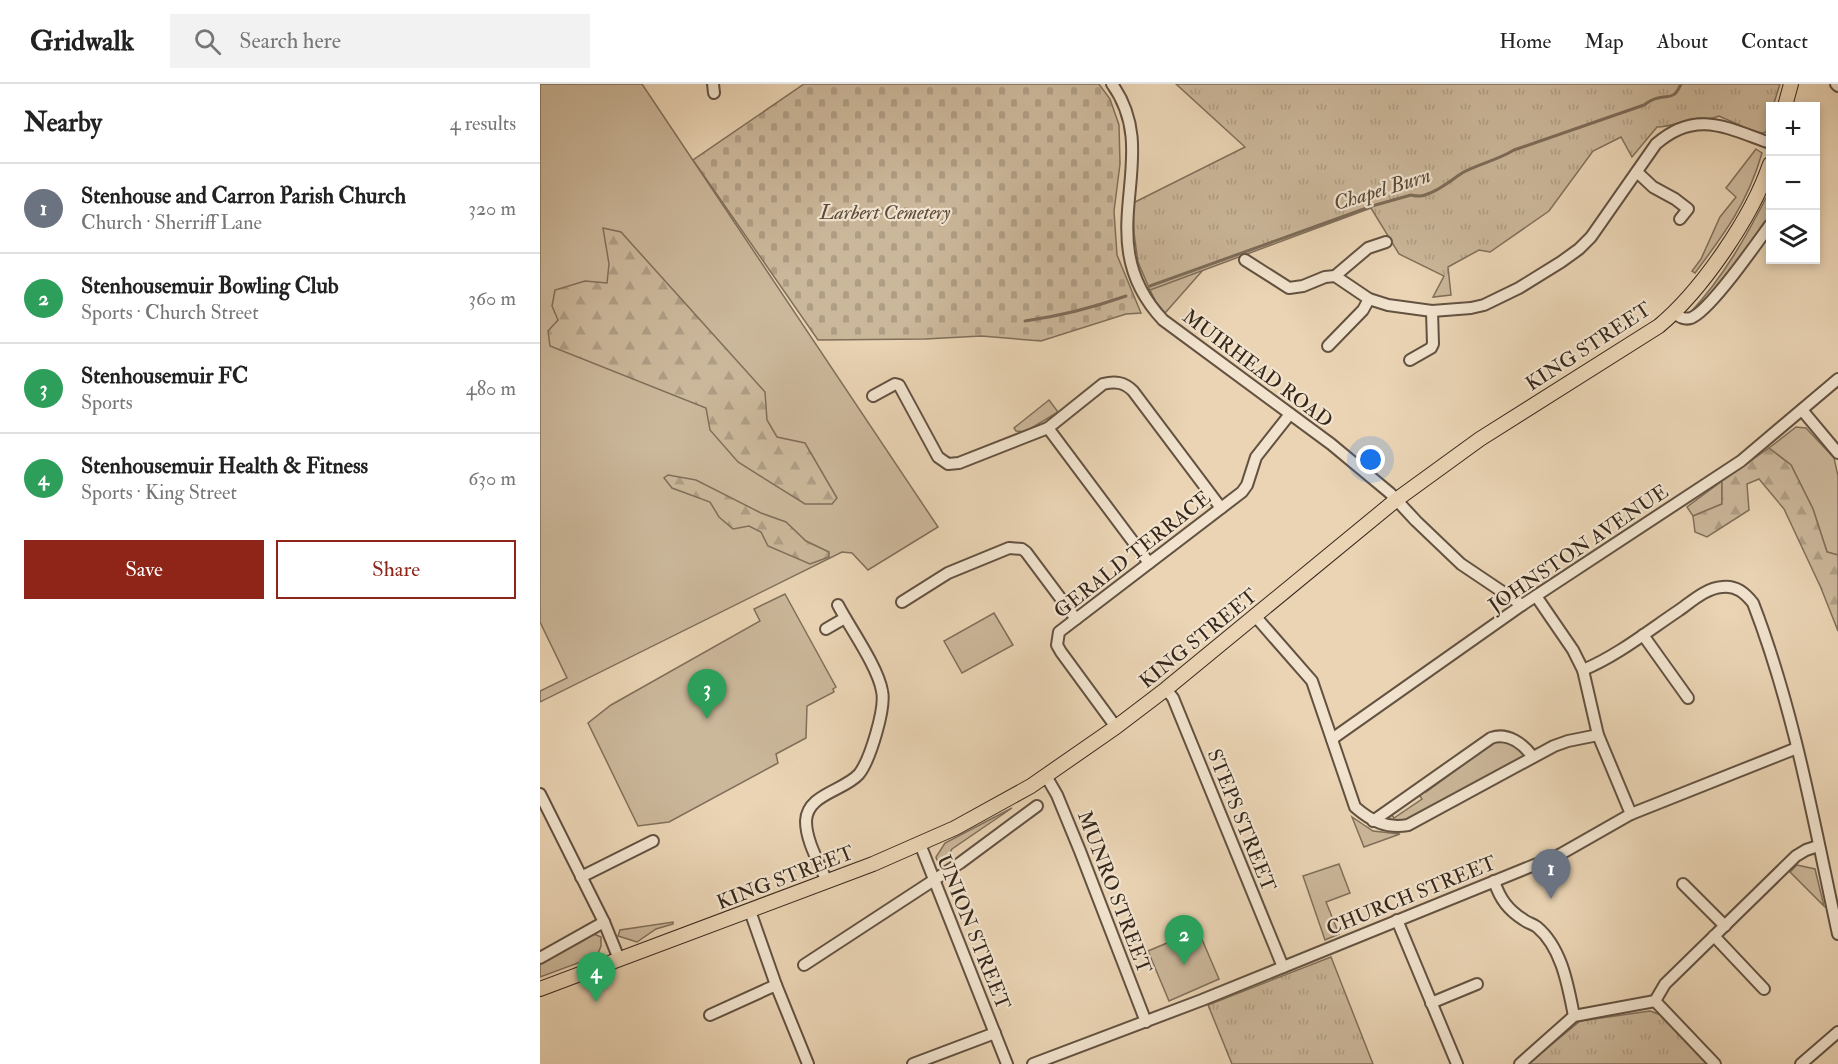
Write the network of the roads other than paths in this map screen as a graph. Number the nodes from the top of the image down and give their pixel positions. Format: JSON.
{"nodes":[{"id":1,"x":1112,"y":84,"type":"edge"},
{"id":2,"x":1791,"y":84,"type":"edge"},
{"id":3,"x":1786,"y":102,"type":"edge"},
{"id":4,"x":1766,"y":142,"type":"edge"},
{"id":5,"x":1637,"y":172,"type":"junction"},
{"id":6,"x":1766,"y":174,"type":"edge"},
{"id":7,"x":1680,"y":219,"type":"dead end"},
{"id":8,"x":1766,"y":230,"type":"edge"},
{"id":9,"x":1386,"y":242,"type":"dead end"},
{"id":10,"x":1253,"y":261,"type":"dead end"},
{"id":11,"x":1335,"y":276,"type":"junction"},
{"id":12,"x":1369,"y":299,"type":"junction"},
{"id":13,"x":1432,"y":311,"type":"junction"},
{"id":14,"x":1674,"y":313,"type":"junction"},
{"id":15,"x":1334,"y":342,"type":"dead end"},
{"id":16,"x":1410,"y":360,"type":"dead end"},
{"id":17,"x":1838,"y":379,"type":"edge"},
{"id":18,"x":873,"y":396,"type":"dead end"},
{"id":19,"x":1802,"y":410,"type":"junction"},
{"id":20,"x":1290,"y":414,"type":"junction"},
{"id":21,"x":1048,"y":428,"type":"junction"},
{"id":22,"x":1838,"y":453,"type":"edge"},
{"id":23,"x":1396,"y":500,"type":"junction"},
{"id":24,"x":1221,"y":508,"type":"junction"},
{"id":25,"x":1149,"y":563,"type":"junction"},
{"id":26,"x":1536,"y":596,"type":"junction"},
{"id":27,"x":902,"y":602,"type":"dead end"},
{"id":28,"x":838,"y":605,"type":"dead end"},
{"id":29,"x":1522,"y":605,"type":"junction"},
{"id":30,"x":1256,"y":616,"type":"junction"},
{"id":31,"x":845,"y":618,"type":"junction"},
{"id":32,"x":1077,"y":618,"type":"junction"},
{"id":33,"x":826,"y":629,"type":"dead end"},
{"id":34,"x":1643,"y":635,"type":"junction"},
{"id":35,"x":1583,"y":670,"type":"junction"},
{"id":36,"x":1166,"y":689,"type":"junction"},
{"id":37,"x":1688,"y":698,"type":"dead end"},
{"id":38,"x":1116,"y":727,"type":"junction"},
{"id":39,"x":1598,"y":735,"type":"junction"},
{"id":40,"x":1332,"y":740,"type":"junction"},
{"id":41,"x":1797,"y":748,"type":"junction"},
{"id":42,"x":1533,"y":757,"type":"junction"},
{"id":43,"x":1046,"y":776,"type":"junction"},
{"id":44,"x":540,"y":794,"type":"edge"},
{"id":45,"x":1037,"y":806,"type":"dead end"},
{"id":46,"x":1631,"y":814,"type":"junction"},
{"id":47,"x":1373,"y":820,"type":"junction"},
{"id":48,"x":653,"y":841,"type":"dead end"},
{"id":49,"x":920,"y":844,"type":"junction"},
{"id":50,"x":1818,"y":846,"type":"junction"},
{"id":51,"x":581,"y":877,"type":"junction"},
{"id":52,"x":934,"y":880,"type":"junction"},
{"id":53,"x":1494,"y":881,"type":"junction"},
{"id":54,"x":827,"y":882,"type":"junction"},
{"id":55,"x":1683,"y":884,"type":"dead end"},
{"id":56,"x":750,"y":911,"type":"junction"},
{"id":57,"x":1397,"y":920,"type":"junction"},
{"id":58,"x":604,"y":922,"type":"junction"},
{"id":59,"x":1725,"y":926,"type":"junction"},
{"id":60,"x":1838,"y":934,"type":"edge"},
{"id":61,"x":1714,"y":936,"type":"junction"},
{"id":62,"x":540,"y":958,"type":"edge"},
{"id":63,"x":620,"y":959,"type":"junction"},
{"id":64,"x":804,"y":965,"type":"dead end"},
{"id":65,"x":1283,"y":967,"type":"junction"},
{"id":66,"x":1477,"y":984,"type":"dead end"},
{"id":67,"x":776,"y":985,"type":"junction"},
{"id":68,"x":540,"y":989,"type":"edge"},
{"id":69,"x":1764,"y":989,"type":"dead end"},
{"id":70,"x":1655,"y":1001,"type":"junction"},
{"id":71,"x":1431,"y":1003,"type":"junction"},
{"id":72,"x":710,"y":1015,"type":"dead end"},
{"id":73,"x":1574,"y":1016,"type":"junction"},
{"id":74,"x":1146,"y":1022,"type":"junction"},
{"id":75,"x":1838,"y":1032,"type":"edge"},
{"id":76,"x":995,"y":1033,"type":"junction"},
{"id":77,"x":1062,"y":1059,"type":"edge"},
{"id":78,"x":808,"y":1064,"type":"edge"},
{"id":79,"x":913,"y":1064,"type":"edge"},
{"id":80,"x":1007,"y":1064,"type":"edge"},
{"id":81,"x":1033,"y":1064,"type":"edge"},
{"id":82,"x":1457,"y":1064,"type":"edge"},
{"id":83,"x":1521,"y":1064,"type":"edge"},
{"id":84,"x":1714,"y":1064,"type":"edge"},
{"id":85,"x":1801,"y":1064,"type":"edge"}],
"edges":[{"from":1,"to":20,"type":"street","name":"MUIRHEAD ROAD"},
{"from":2,"to":3,"type":"main road"},
{"from":4,"to":5,"type":"street"},
{"from":5,"to":7,"type":"street"},
{"from":5,"to":13,"type":"street"},
{"from":6,"to":14,"type":"main road","name":"KING STREET"},
{"from":8,"to":14,"type":"street"},
{"from":9,"to":11,"type":"street"},
{"from":10,"to":11,"type":"street"},
{"from":11,"to":12,"type":"street"},
{"from":12,"to":13,"type":"street"},
{"from":12,"to":15,"type":"street"},
{"from":13,"to":16,"type":"street"},
{"from":14,"to":23,"type":"main road","name":"KING STREET"},
{"from":17,"to":19,"type":"street","name":"JOHNSTON AVENUE"},
{"from":18,"to":21,"type":"street"},
{"from":19,"to":22,"type":"street"},
{"from":19,"to":26,"type":"street","name":"JOHNSTON AVENUE"},
{"from":20,"to":23,"type":"street","name":"MUIRHEAD ROAD"},
{"from":20,"to":24,"type":"street","name":"GERALD TERRACE"},
{"from":21,"to":24,"type":"street"},
{"from":21,"to":25,"type":"street"},
{"from":23,"to":29,"type":"street","name":"MUIRHEAD ROAD"},
{"from":23,"to":30,"type":"main road","name":"KING STREET"},
{"from":24,"to":25,"type":"street","name":"GERALD TERRACE"},
{"from":25,"to":32,"type":"street","name":"GERALD TERRACE"},
{"from":26,"to":29,"type":"street","name":"JOHNSTON AVENUE"},
{"from":26,"to":35,"type":"street"},
{"from":27,"to":32,"type":"street"},
{"from":28,"to":31,"type":"street"},
{"from":29,"to":40,"type":"street","name":"JOHNSTON AVENUE"},
{"from":30,"to":36,"type":"main road","name":"KING STREET"},
{"from":30,"to":40,"type":"street"},
{"from":31,"to":33,"type":"street"},
{"from":31,"to":54,"type":"street"},
{"from":32,"to":38,"type":"street","name":"GERALD TERRACE"},
{"from":34,"to":35,"type":"street"},
{"from":34,"to":37,"type":"street"},
{"from":34,"to":41,"type":"street"},
{"from":35,"to":39,"type":"street"},
{"from":36,"to":38,"type":"main road","name":"KING STREET"},
{"from":36,"to":65,"type":"street","name":"STEPS STREET"},
{"from":38,"to":43,"type":"main road","name":"KING STREET"},
{"from":39,"to":42,"type":"street"},
{"from":39,"to":46,"type":"street"},
{"from":40,"to":47,"type":"street"},
{"from":41,"to":46,"type":"street","name":"CHURCH STREET"},
{"from":41,"to":50,"type":"street"},
{"from":42,"to":47,"type":"street"},
{"from":42,"to":47,"type":"street"},
{"from":43,"to":49,"type":"main road","name":"KING STREET"},
{"from":43,"to":74,"type":"street","name":"MUNRO STREET"},
{"from":44,"to":51,"type":"street"},
{"from":45,"to":52,"type":"street"},
{"from":46,"to":53,"type":"street","name":"CHURCH STREET"},
{"from":48,"to":51,"type":"street"},
{"from":49,"to":52,"type":"street","name":"UNION STREET"},
{"from":49,"to":54,"type":"main road","name":"KING STREET"},
{"from":50,"to":59,"type":"street"},
{"from":50,"to":60,"type":"street"},
{"from":51,"to":58,"type":"street"},
{"from":52,"to":64,"type":"street"},
{"from":52,"to":76,"type":"street","name":"UNION STREET"},
{"from":53,"to":57,"type":"street","name":"CHURCH STREET"},
{"from":53,"to":73,"type":"street"},
{"from":54,"to":56,"type":"main road","name":"KING STREET"},
{"from":55,"to":59,"type":"street"},
{"from":56,"to":63,"type":"main road","name":"KING STREET"},
{"from":56,"to":67,"type":"street"},
{"from":57,"to":65,"type":"street","name":"CHURCH STREET"},
{"from":57,"to":71,"type":"street"},
{"from":58,"to":62,"type":"street"},
{"from":58,"to":63,"type":"street"},
{"from":59,"to":61,"type":"street"},
{"from":61,"to":69,"type":"street"},
{"from":61,"to":70,"type":"street"},
{"from":63,"to":68,"type":"main road","name":"KING STREET"},
{"from":65,"to":74,"type":"street","name":"CHURCH STREET"},
{"from":66,"to":71,"type":"street"},
{"from":67,"to":72,"type":"street"},
{"from":67,"to":78,"type":"street"},
{"from":70,"to":73,"type":"street"},
{"from":70,"to":84,"type":"street"},
{"from":71,"to":82,"type":"street"},
{"from":73,"to":83,"type":"street"},
{"from":74,"to":77,"type":"street","name":"CHURCH STREET"},
{"from":75,"to":85,"type":"street"},
{"from":76,"to":79,"type":"street","name":"UNION STREET"},
{"from":76,"to":80,"type":"street","name":"UNION STREET"},
{"from":77,"to":81,"type":"street","name":"CHURCH STREET"}]}
